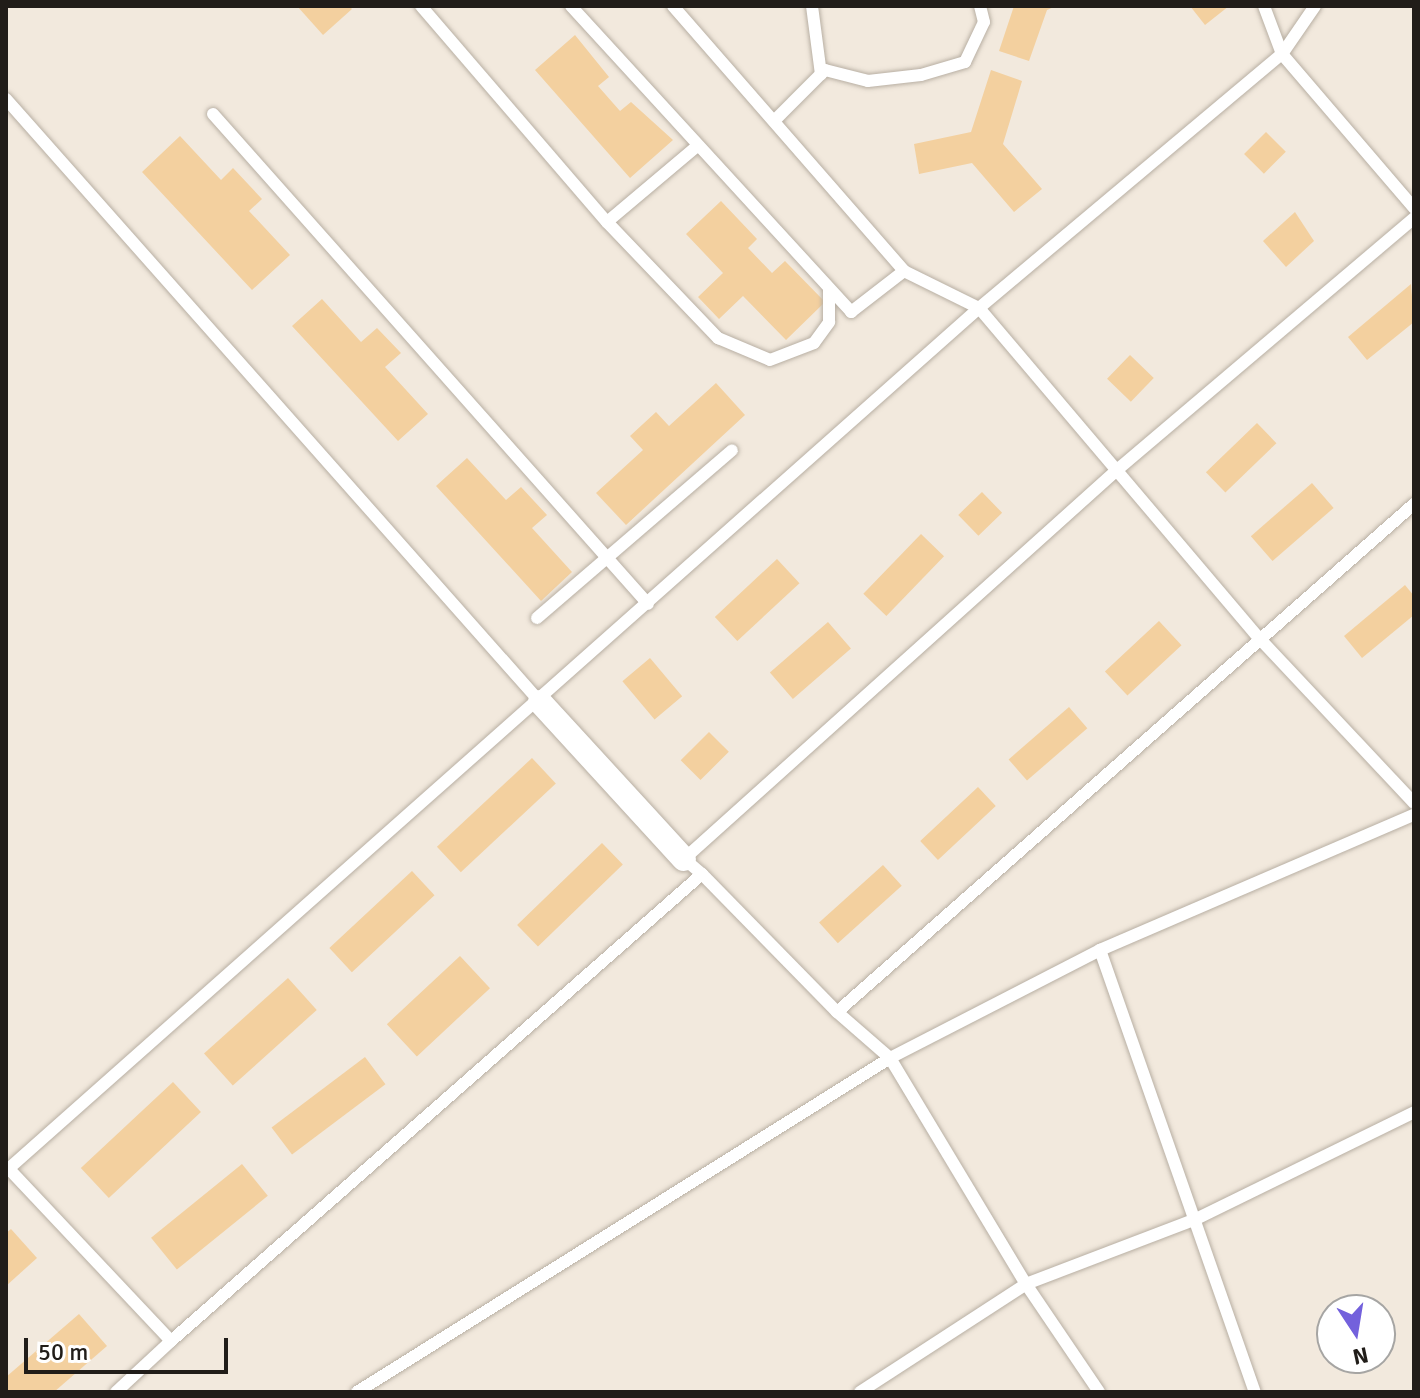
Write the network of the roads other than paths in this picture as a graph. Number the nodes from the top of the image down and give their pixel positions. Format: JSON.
{"nodes":[{"id":1,"x":421,"y":6,"type":"edge"},
{"id":2,"x":571,"y":6,"type":"edge"},
{"id":3,"x":673,"y":6,"type":"edge"},
{"id":4,"x":812,"y":6,"type":"edge"},
{"id":5,"x":980,"y":6,"type":"edge"},
{"id":6,"x":1264,"y":6,"type":"edge"},
{"id":7,"x":1315,"y":6,"type":"edge"},
{"id":8,"x":1282,"y":54,"type":"junction"},
{"id":9,"x":821,"y":74,"type":"junction"},
{"id":10,"x":6,"y":99,"type":"edge"},
{"id":11,"x":213,"y":114,"type":"dead end"},
{"id":12,"x":774,"y":121,"type":"junction"},
{"id":13,"x":696,"y":147,"type":"junction"},
{"id":14,"x":1414,"y":208,"type":"edge"},
{"id":15,"x":1414,"y":218,"type":"edge"},
{"id":16,"x":607,"y":222,"type":"junction"},
{"id":17,"x":904,"y":271,"type":"junction"},
{"id":18,"x":829,"y":289,"type":"junction"},
{"id":19,"x":979,"y":308,"type":"junction"},
{"id":20,"x":732,"y":450,"type":"dead end"},
{"id":21,"x":1117,"y":470,"type":"junction"},
{"id":22,"x":1414,"y":504,"type":"edge"},
{"id":23,"x":605,"y":558,"type":"junction"},
{"id":24,"x":648,"y":604,"type":"junction"},
{"id":25,"x":537,"y":618,"type":"dead end"},
{"id":26,"x":1260,"y":639,"type":"junction"},
{"id":27,"x":540,"y":702,"type":"junction"},
{"id":28,"x":1414,"y":803,"type":"edge"},
{"id":29,"x":1414,"y":815,"type":"edge"},
{"id":30,"x":693,"y":866,"type":"junction"},
{"id":31,"x":1100,"y":950,"type":"junction"},
{"id":32,"x":837,"y":1012,"type":"junction"},
{"id":33,"x":890,"y":1058,"type":"junction"},
{"id":34,"x":1414,"y":1112,"type":"edge"},
{"id":35,"x":7,"y":1170,"type":"edge"},
{"id":36,"x":1194,"y":1220,"type":"junction"},
{"id":37,"x":1026,"y":1284,"type":"junction"},
{"id":38,"x":171,"y":1341,"type":"junction"},
{"id":39,"x":116,"y":1392,"type":"edge"},
{"id":40,"x":357,"y":1392,"type":"edge"},
{"id":41,"x":860,"y":1392,"type":"edge"},
{"id":42,"x":1099,"y":1392,"type":"edge"},
{"id":43,"x":1255,"y":1392,"type":"edge"}],
"edges":[{"from":1,"to":16,"type":"lane"},
{"from":2,"to":13,"type":"lane"},
{"from":3,"to":12,"type":"lane"},
{"from":4,"to":9,"type":"lane"},
{"from":5,"to":9,"type":"lane"},
{"from":6,"to":8,"type":"lane"},
{"from":7,"to":8,"type":"lane"},
{"from":8,"to":14,"type":"lane"},
{"from":8,"to":19,"type":"lane"},
{"from":9,"to":12,"type":"lane"},
{"from":10,"to":27,"type":"lane"},
{"from":11,"to":23,"type":"lane"},
{"from":12,"to":17,"type":"lane"},
{"from":13,"to":16,"type":"lane"},
{"from":13,"to":18,"type":"lane"},
{"from":15,"to":21,"type":"lane"},
{"from":16,"to":18,"type":"lane"},
{"from":17,"to":18,"type":"lane"},
{"from":17,"to":19,"type":"lane"},
{"from":19,"to":21,"type":"lane"},
{"from":19,"to":24,"type":"lane"},
{"from":20,"to":23,"type":"lane"},
{"from":21,"to":26,"type":"lane"},
{"from":21,"to":30,"type":"lane"},
{"from":22,"to":26,"type":"lane"},
{"from":23,"to":24,"type":"lane"},
{"from":23,"to":25,"type":"lane"},
{"from":24,"to":27,"type":"lane"},
{"from":26,"to":28,"type":"lane"},
{"from":26,"to":32,"type":"lane"},
{"from":27,"to":30,"type":"street"},
{"from":27,"to":35,"type":"lane"},
{"from":29,"to":31,"type":"lane"},
{"from":30,"to":32,"type":"lane"},
{"from":30,"to":38,"type":"lane"},
{"from":31,"to":33,"type":"lane"},
{"from":31,"to":36,"type":"lane"},
{"from":32,"to":33,"type":"lane"},
{"from":33,"to":37,"type":"lane"},
{"from":33,"to":40,"type":"lane"},
{"from":34,"to":36,"type":"lane"},
{"from":35,"to":38,"type":"lane"},
{"from":36,"to":37,"type":"lane"},
{"from":36,"to":43,"type":"lane"},
{"from":37,"to":41,"type":"lane"},
{"from":37,"to":42,"type":"lane"},
{"from":38,"to":39,"type":"lane"}]}
